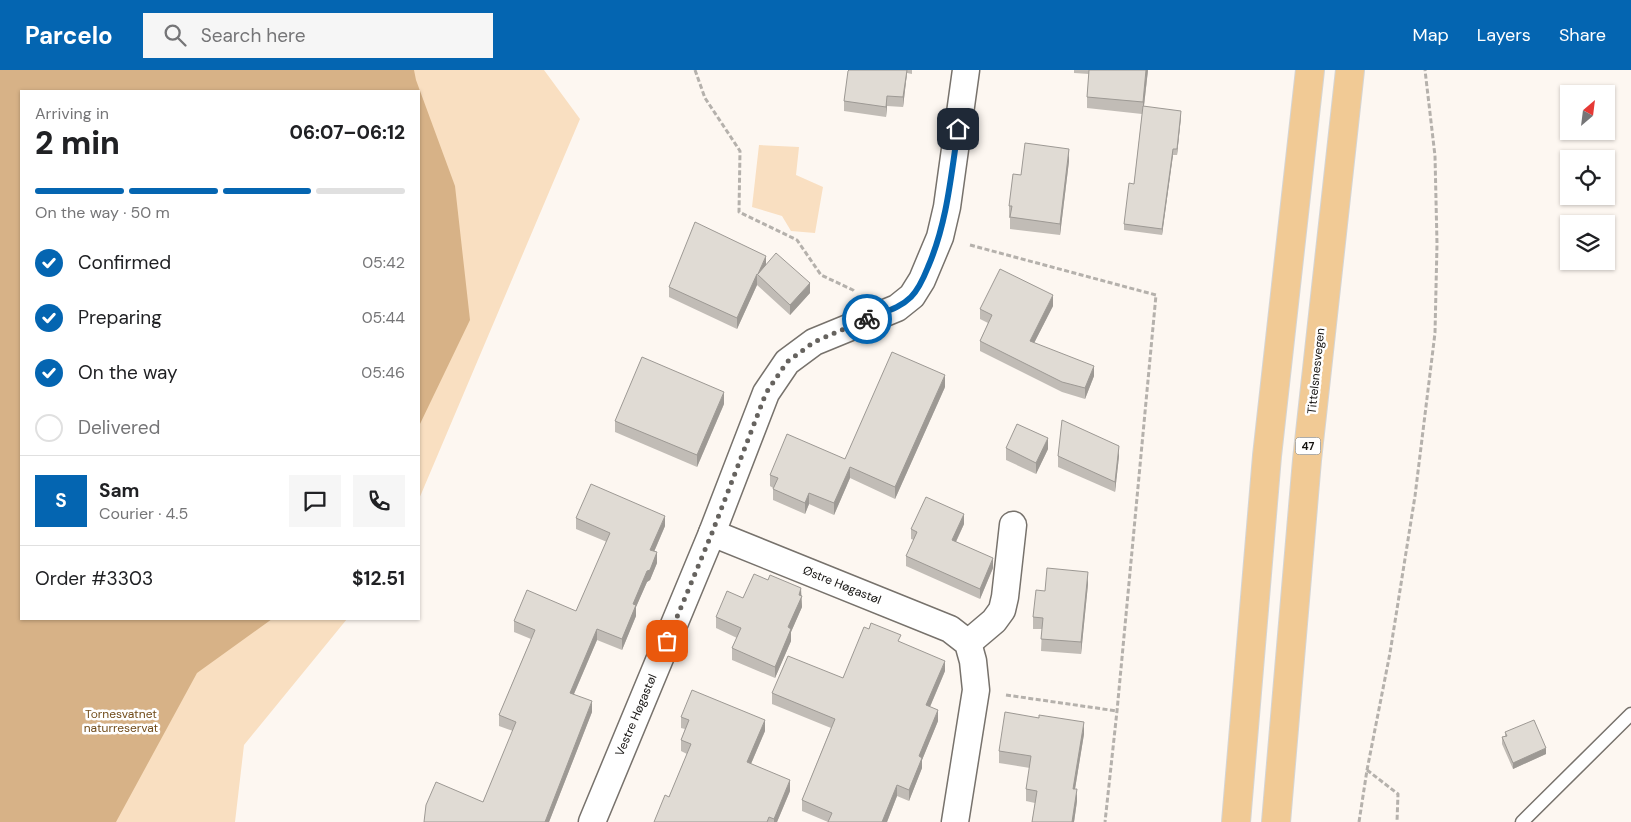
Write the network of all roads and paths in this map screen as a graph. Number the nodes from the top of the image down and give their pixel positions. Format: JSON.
{"nodes":[{"id":1,"x":695,"y":70,"type":"edge"},
{"id":2,"x":966,"y":70,"type":"edge"},
{"id":3,"x":1310,"y":70,"type":"edge"},
{"id":4,"x":1350,"y":70,"type":"edge"},
{"id":5,"x":1425,"y":70,"type":"edge"},
{"id":6,"x":940,"y":237,"type":"junction"},
{"id":7,"x":873,"y":317,"type":"junction"},
{"id":8,"x":1013,"y":525,"type":"dead end"},
{"id":9,"x":712,"y":533,"type":"junction"},
{"id":10,"x":968,"y":643,"type":"junction"},
{"id":11,"x":976,"y":690,"type":"junction"},
{"id":12,"x":1117,"y":711,"type":"junction"},
{"id":13,"x":1631,"y":714,"type":"edge"},
{"id":14,"x":1367,"y":770,"type":"junction"},
{"id":15,"x":592,"y":822,"type":"edge"},
{"id":16,"x":955,"y":822,"type":"edge"},
{"id":17,"x":1105,"y":822,"type":"edge"},
{"id":18,"x":1236,"y":822,"type":"edge"},
{"id":19,"x":1276,"y":822,"type":"edge"},
{"id":20,"x":1359,"y":822,"type":"edge"},
{"id":21,"x":1397,"y":822,"type":"edge"},
{"id":22,"x":1522,"y":822,"type":"edge"}],
"edges":[{"from":1,"to":7,"type":"path"},
{"from":2,"to":6,"type":"street","name":"Vestre Høgastøl"},
{"from":3,"to":18,"type":"main road"},
{"from":4,"to":19,"type":"main road","name":"Tittelsnesvegen","number":"47"},
{"from":5,"to":14,"type":"path"},
{"from":6,"to":7,"type":"street","name":"Vestre Høgastøl"},
{"from":6,"to":12,"type":"path"},
{"from":7,"to":9,"type":"street","name":"Vestre Høgastøl"},
{"from":8,"to":10,"type":"street"},
{"from":9,"to":10,"type":"street","name":"Østre Høgastøl"},
{"from":9,"to":15,"type":"street","name":"Vestre Høgastøl"},
{"from":10,"to":11,"type":"street"},
{"from":11,"to":12,"type":"path"},
{"from":11,"to":16,"type":"street"},
{"from":12,"to":17,"type":"path"},
{"from":13,"to":22,"type":"lane"},
{"from":14,"to":20,"type":"path"},
{"from":14,"to":21,"type":"path"}]}
